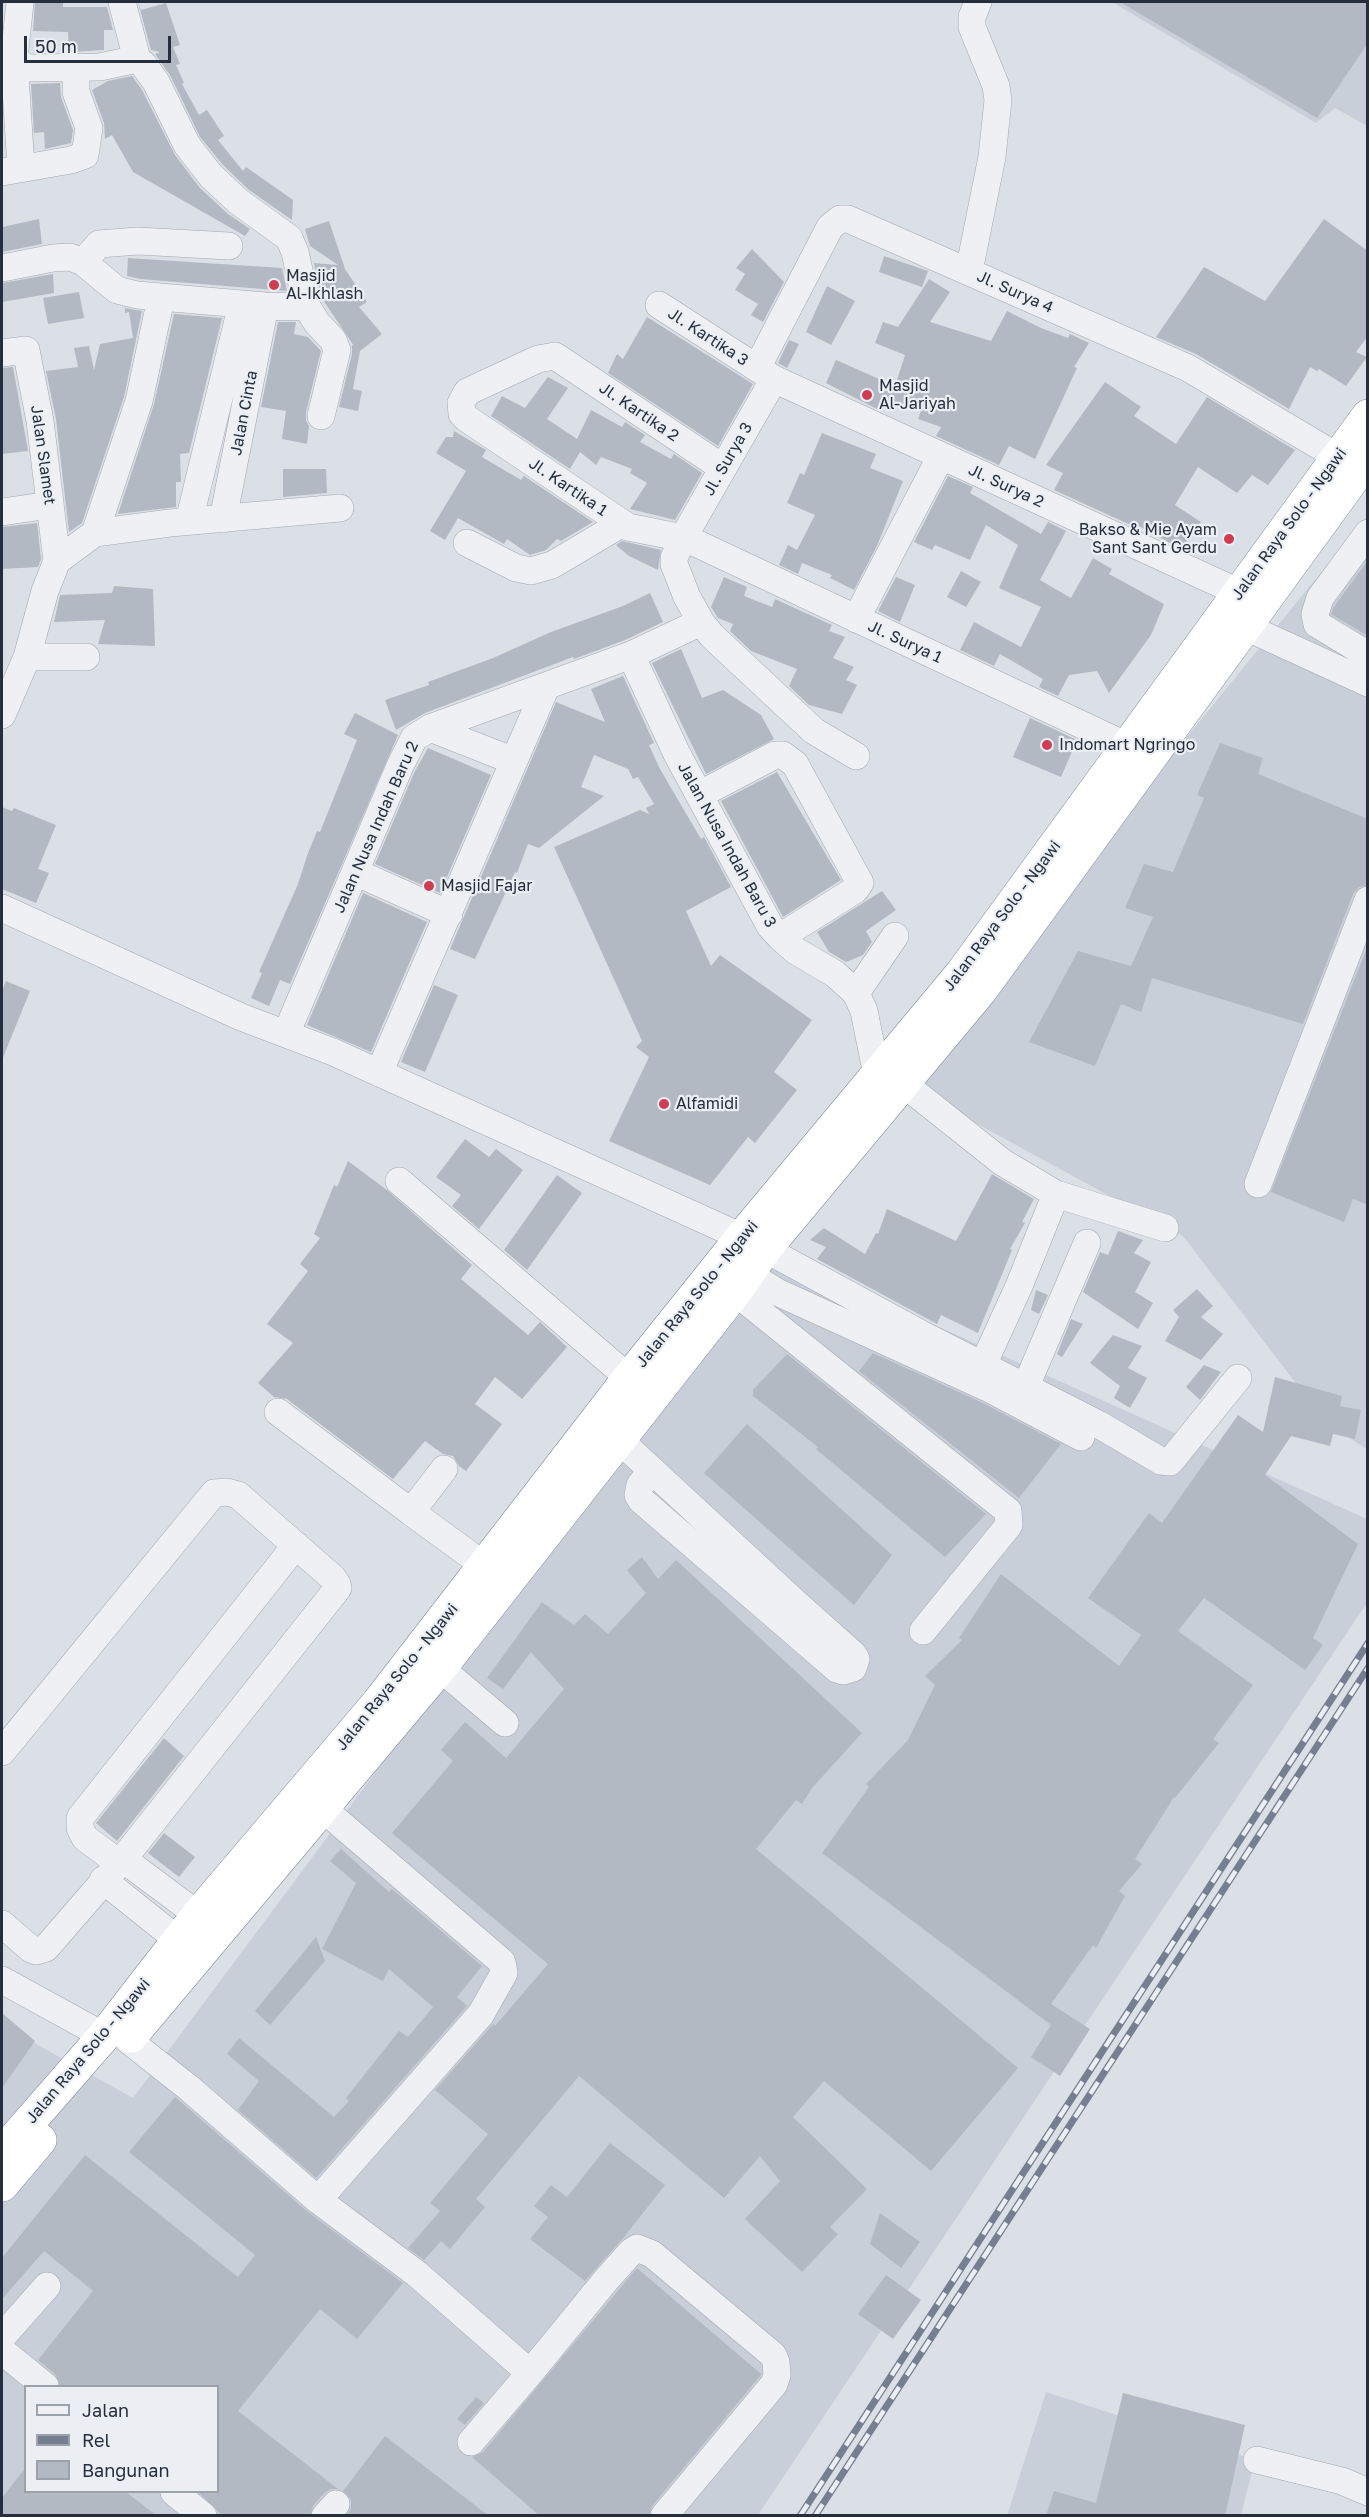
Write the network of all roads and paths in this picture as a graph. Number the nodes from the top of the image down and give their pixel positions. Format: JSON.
{"nodes":[{"id":1,"x":20,"y":2,"type":"edge"},
{"id":2,"x":122,"y":2,"type":"edge"},
{"id":3,"x":978,"y":2,"type":"edge"},
{"id":4,"x":8,"y":59,"type":"edge"},
{"id":5,"x":136,"y":59,"type":"junction"},
{"id":6,"x":76,"y":68,"type":"junction"},
{"id":7,"x":11,"y":170,"type":"edge"},
{"id":8,"x":229,"y":246,"type":"dead end"},
{"id":9,"x":76,"y":260,"type":"junction"},
{"id":10,"x":2,"y":268,"type":"edge"},
{"id":11,"x":969,"y":271,"type":"junction"},
{"id":12,"x":161,"y":298,"type":"junction"},
{"id":13,"x":253,"y":305,"type":"junction"},
{"id":14,"x":659,"y":305,"type":"dead end"},
{"id":15,"x":307,"y":307,"type":"junction"},
{"id":16,"x":14,"y":352,"type":"edge"},
{"id":17,"x":765,"y":374,"type":"junction"},
{"id":18,"x":462,"y":414,"type":"joint"},
{"id":19,"x":321,"y":416,"type":"dead end"},
{"id":20,"x":1368,"y":416,"type":"edge"},
{"id":21,"x":941,"y":456,"type":"junction"},
{"id":22,"x":1353,"y":458,"type":"edge"},
{"id":23,"x":723,"y":468,"type":"junction"},
{"id":24,"x":50,"y":505,"type":"junction"},
{"id":25,"x":340,"y":508,"type":"dead end"},
{"id":26,"x":2,"y":512,"type":"edge"},
{"id":27,"x":223,"y":519,"type":"junction"},
{"id":28,"x":189,"y":521,"type":"junction"},
{"id":29,"x":621,"y":524,"type":"junction"},
{"id":30,"x":95,"y":533,"type":"junction"},
{"id":31,"x":1368,"y":533,"type":"edge"},
{"id":32,"x":683,"y":538,"type":"junction"},
{"id":33,"x":467,"y":543,"type":"dead end"},
{"id":34,"x":57,"y":561,"type":"junction"},
{"id":35,"x":1238,"y":592,"type":"junction"},
{"id":36,"x":856,"y":619,"type":"junction"},
{"id":37,"x":694,"y":626,"type":"junction"},
{"id":38,"x":1246,"y":627,"type":"junction"},
{"id":39,"x":631,"y":655,"type":"junction"},
{"id":40,"x":1368,"y":655,"type":"edge"},
{"id":41,"x":27,"y":657,"type":"junction"},
{"id":42,"x":86,"y":657,"type":"dead end"},
{"id":43,"x":1368,"y":682,"type":"edge"},
{"id":44,"x":546,"y":687,"type":"junction"},
{"id":45,"x":2,"y":714,"type":"edge"},
{"id":46,"x":430,"y":728,"type":"junction"},
{"id":47,"x":1127,"y":746,"type":"junction"},
{"id":48,"x":856,"y":756,"type":"dead end"},
{"id":49,"x":514,"y":762,"type":"junction"},
{"id":50,"x":699,"y":795,"type":"junction"},
{"id":51,"x":355,"y":872,"type":"junction"},
{"id":52,"x":1368,"y":900,"type":"edge"},
{"id":53,"x":2,"y":908,"type":"edge"},
{"id":54,"x":449,"y":914,"type":"junction"},
{"id":55,"x":895,"y":936,"type":"dead end"},
{"id":56,"x":780,"y":938,"type":"junction"},
{"id":57,"x":856,"y":993,"type":"junction"},
{"id":58,"x":286,"y":1034,"type":"junction"},
{"id":59,"x":379,"y":1073,"type":"junction"},
{"id":60,"x":891,"y":1079,"type":"junction"},
{"id":61,"x":399,"y":1181,"type":"dead end"},
{"id":62,"x":1258,"y":1184,"type":"dead end"},
{"id":63,"x":1056,"y":1194,"type":"junction"},
{"id":64,"x":1165,"y":1228,"type":"dead end"},
{"id":65,"x":1088,"y":1243,"type":"dead end"},
{"id":66,"x":747,"y":1263,"type":"junction"},
{"id":67,"x":983,"y":1365,"type":"junction"},
{"id":68,"x":629,"y":1378,"type":"junction"},
{"id":69,"x":1239,"y":1378,"type":"dead end"},
{"id":70,"x":1026,"y":1386,"type":"junction"},
{"id":71,"x":278,"y":1412,"type":"dead end"},
{"id":72,"x":1081,"y":1437,"type":"dead end"},
{"id":73,"x":618,"y":1439,"type":"junction"},
{"id":74,"x":444,"y":1469,"type":"dead end"},
{"id":75,"x":652,"y":1471,"type":"junction"},
{"id":76,"x":411,"y":1512,"type":"junction"},
{"id":77,"x":296,"y":1545,"type":"junction"},
{"id":78,"x":485,"y":1566,"type":"junction"},
{"id":79,"x":923,"y":1631,"type":"dead end"},
{"id":80,"x":440,"y":1668,"type":"junction"},
{"id":81,"x":505,"y":1723,"type":"dead end"},
{"id":82,"x":2,"y":1752,"type":"edge"},
{"id":83,"x":321,"y":1808,"type":"junction"},
{"id":84,"x":115,"y":1867,"type":"junction"},
{"id":85,"x":2,"y":1924,"type":"edge"},
{"id":86,"x":188,"y":1928,"type":"junction"},
{"id":87,"x":2,"y":1980,"type":"edge"},
{"id":88,"x":116,"y":2038,"type":"junction"},
{"id":89,"x":2,"y":2153,"type":"edge"},
{"id":90,"x":2,"y":2185,"type":"edge"},
{"id":91,"x":318,"y":2200,"type":"junction"},
{"id":92,"x":47,"y":2286,"type":"dead end"},
{"id":93,"x":2,"y":2337,"type":"edge"},
{"id":94,"x":2,"y":2351,"type":"edge"},
{"id":95,"x":530,"y":2373,"type":"junction"},
{"id":96,"x":44,"y":2385,"type":"edge"},
{"id":97,"x":471,"y":2442,"type":"dead end"},
{"id":98,"x":1257,"y":2460,"type":"dead end"},
{"id":99,"x":1368,"y":2492,"type":"edge"},
{"id":100,"x":175,"y":2493,"type":"edge"},
{"id":101,"x":203,"y":2516,"type":"edge"},
{"id":102,"x":664,"y":2516,"type":"edge"}],
"edges":[{"from":1,"to":4,"type":"street"},
{"from":2,"to":5,"type":"street"},
{"from":3,"to":11,"type":"street"},
{"from":4,"to":6,"type":"street"},
{"from":4,"to":7,"type":"street"},
{"from":5,"to":6,"type":"street"},
{"from":5,"to":15,"type":"street"},
{"from":6,"to":7,"type":"street"},
{"from":8,"to":9,"type":"street"},
{"from":9,"to":10,"type":"street"},
{"from":9,"to":12,"type":"street"},
{"from":11,"to":17,"type":"street","name":"Jl. Surya 4"},
{"from":11,"to":22,"type":"street","name":"Jl. Surya 4"},
{"from":12,"to":13,"type":"street"},
{"from":12,"to":30,"type":"street"},
{"from":13,"to":15,"type":"street"},
{"from":13,"to":27,"type":"street","name":"Jalan Cinta"},
{"from":13,"to":28,"type":"street"},
{"from":14,"to":17,"type":"street","name":"Jl. Kartika 3"},
{"from":15,"to":19,"type":"street"},
{"from":16,"to":24,"type":"street","name":"Jalan Slamet"},
{"from":17,"to":21,"type":"street","name":"Jl. Surya 2"},
{"from":17,"to":23,"type":"street","name":"Jl. Surya 3"},
{"from":18,"to":23,"type":"street","name":"Jl. Kartika 2"},
{"from":18,"to":29,"type":"street","name":"Jl. Kartika 1"},
{"from":20,"to":22,"type":"highway","name":"Jalan Raya Solo - Ngawi"},
{"from":21,"to":35,"type":"street","name":"Jl. Surya 2"},
{"from":21,"to":36,"type":"street"},
{"from":22,"to":35,"type":"highway","name":"Jalan Raya Solo - Ngawi"},
{"from":22,"to":38,"type":"highway","name":"Jalan Raya Solo - Ngawi"},
{"from":23,"to":32,"type":"street","name":"Jl. Surya 3"},
{"from":24,"to":26,"type":"street"},
{"from":24,"to":34,"type":"street","name":"Jalan Slamet"},
{"from":25,"to":27,"type":"street"},
{"from":27,"to":28,"type":"street"},
{"from":28,"to":30,"type":"street"},
{"from":29,"to":32,"type":"street","name":"Jl. Kartika 1"},
{"from":29,"to":33,"type":"street"},
{"from":30,"to":34,"type":"street"},
{"from":31,"to":40,"type":"street"},
{"from":32,"to":36,"type":"street","name":"Jl. Surya 1"},
{"from":32,"to":37,"type":"street","name":"Jl. Surya 3"},
{"from":34,"to":41,"type":"street"},
{"from":35,"to":47,"type":"highway","name":"Jalan Raya Solo - Ngawi"},
{"from":36,"to":47,"type":"street","name":"Jl. Surya 1"},
{"from":37,"to":39,"type":"street","name":"Jalan Nusa Indah Baru 2"},
{"from":37,"to":48,"type":"street","name":"Jl. Surya 3"},
{"from":38,"to":43,"type":"street"},
{"from":38,"to":60,"type":"highway","name":"Jalan Raya Solo - Ngawi"},
{"from":39,"to":44,"type":"street","name":"Jalan Nusa Indah Baru 2"},
{"from":39,"to":50,"type":"street","name":"Jalan Nusa Indah Baru 3"},
{"from":41,"to":42,"type":"street"},
{"from":41,"to":45,"type":"street"},
{"from":44,"to":46,"type":"street","name":"Jalan Nusa Indah Baru 2"},
{"from":44,"to":49,"type":"street"},
{"from":46,"to":49,"type":"street"},
{"from":46,"to":51,"type":"street","name":"Jalan Nusa Indah Baru 2"},
{"from":47,"to":60,"type":"highway","name":"Jalan Raya Solo - Ngawi"},
{"from":49,"to":54,"type":"street"},
{"from":50,"to":56,"type":"street","name":"Jalan Nusa Indah Baru 3"},
{"from":50,"to":56,"type":"street"},
{"from":51,"to":54,"type":"street"},
{"from":51,"to":58,"type":"street","name":"Jalan Nusa Indah Baru 2"},
{"from":52,"to":62,"type":"street"},
{"from":53,"to":58,"type":"street"},
{"from":54,"to":59,"type":"street"},
{"from":55,"to":57,"type":"street"},
{"from":56,"to":57,"type":"street","name":"Jalan Nusa Indah Baru 3"},
{"from":57,"to":60,"type":"street","name":"Jalan Nusa Indah Baru 3"},
{"from":58,"to":59,"type":"street"},
{"from":59,"to":66,"type":"street"},
{"from":60,"to":63,"type":"street"},
{"from":60,"to":66,"type":"highway","name":"Jalan Raya Solo - Ngawi"},
{"from":61,"to":68,"type":"street"},
{"from":63,"to":64,"type":"street"},
{"from":63,"to":67,"type":"street"},
{"from":65,"to":70,"type":"street"},
{"from":66,"to":67,"type":"street"},
{"from":66,"to":68,"type":"highway","name":"Jalan Raya Solo - Ngawi"},
{"from":66,"to":72,"type":"street"},
{"from":66,"to":73,"type":"highway","name":"Jalan Raya Solo - Ngawi"},
{"from":66,"to":79,"type":"street"},
{"from":67,"to":70,"type":"street"},
{"from":68,"to":78,"type":"highway","name":"Jalan Raya Solo - Ngawi"},
{"from":69,"to":70,"type":"street"},
{"from":71,"to":76,"type":"street"},
{"from":73,"to":75,"type":"street"},
{"from":73,"to":80,"type":"highway","name":"Jalan Raya Solo - Ngawi"},
{"from":74,"to":76,"type":"street"},
{"from":75,"to":75,"type":"street"},
{"from":76,"to":78,"type":"street"},
{"from":77,"to":82,"type":"street"},
{"from":77,"to":84,"type":"street"},
{"from":77,"to":84,"type":"street"},
{"from":78,"to":86,"type":"highway","name":"Jalan Raya Solo - Ngawi"},
{"from":80,"to":81,"type":"street"},
{"from":80,"to":83,"type":"highway","name":"Jalan Raya Solo - Ngawi"},
{"from":83,"to":88,"type":"highway","name":"Jalan Raya Solo - Ngawi"},
{"from":83,"to":91,"type":"street"},
{"from":84,"to":85,"type":"street"},
{"from":84,"to":86,"type":"street"},
{"from":86,"to":88,"type":"highway","name":"Jalan Raya Solo - Ngawi"},
{"from":87,"to":88,"type":"street"},
{"from":88,"to":89,"type":"highway","name":"Jalan Raya Solo - Ngawi"},
{"from":88,"to":90,"type":"highway","name":"Jalan Raya Solo - Ngawi"},
{"from":88,"to":91,"type":"street"},
{"from":91,"to":95,"type":"street"},
{"from":92,"to":93,"type":"street"},
{"from":94,"to":96,"type":"street"},
{"from":95,"to":97,"type":"street"},
{"from":95,"to":102,"type":"street"},
{"from":98,"to":99,"type":"street"},
{"from":100,"to":101,"type":"street"}]}
